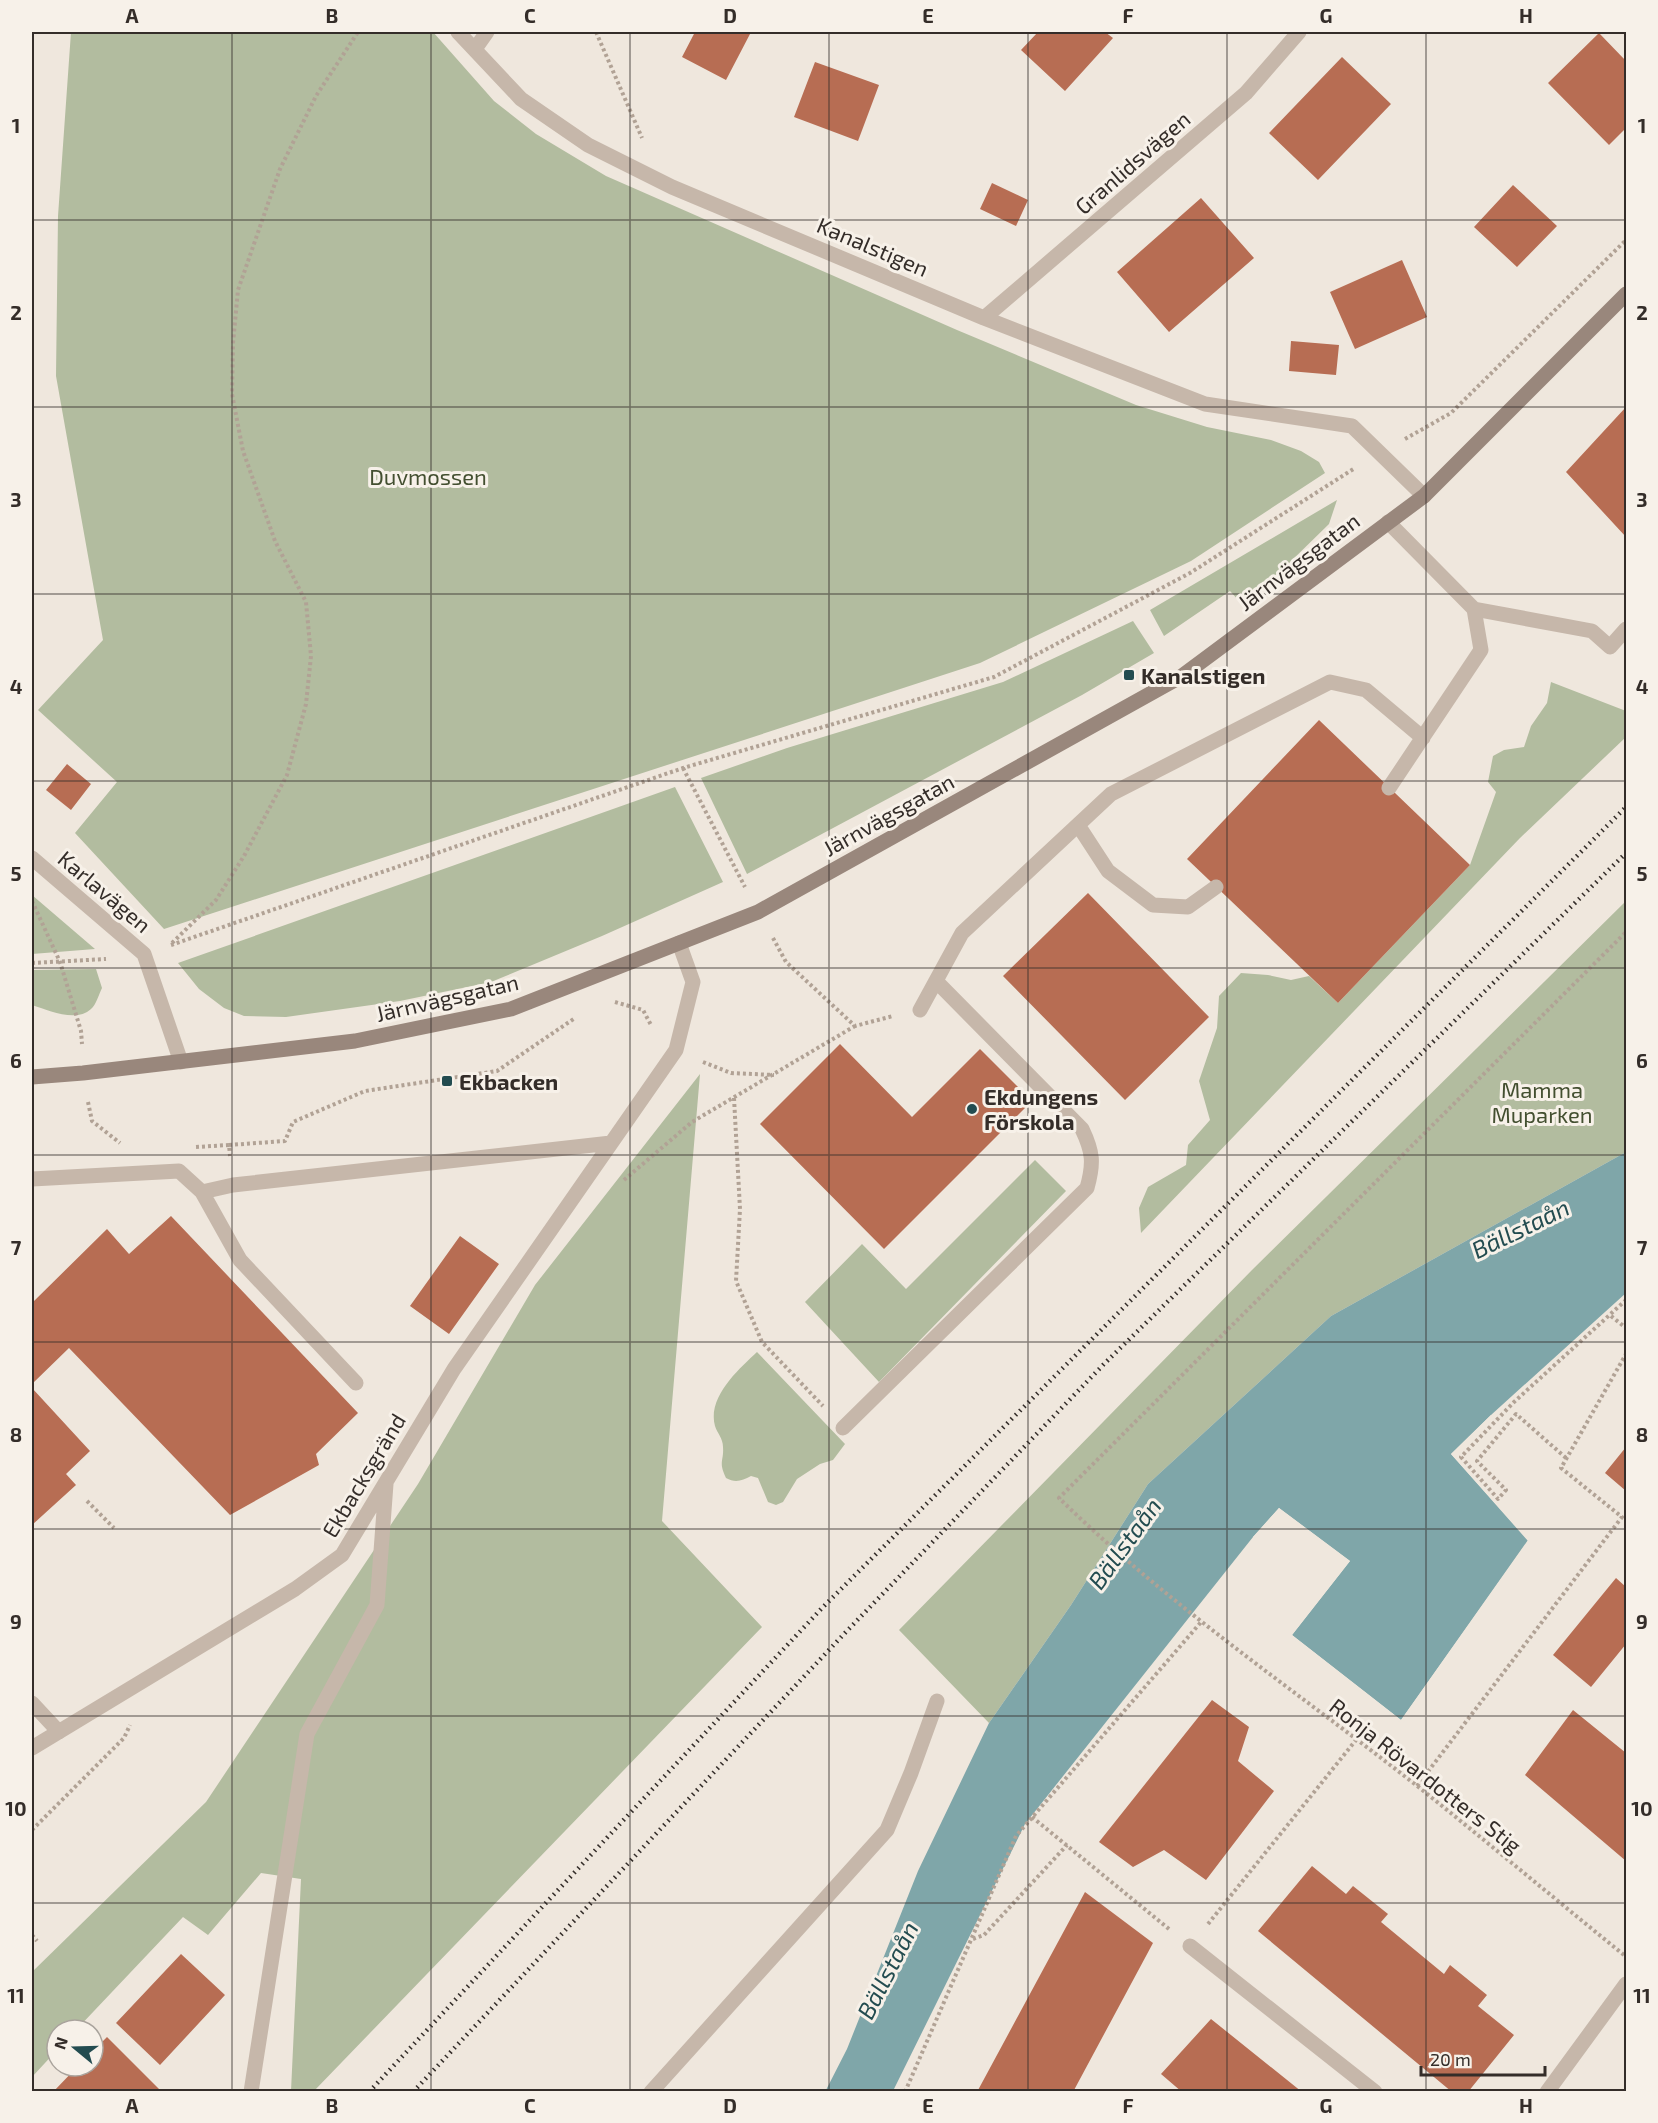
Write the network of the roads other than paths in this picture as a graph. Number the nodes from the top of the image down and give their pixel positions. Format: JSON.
{"nodes":[{"id":1,"x":458,"y":32,"type":"edge"},
{"id":2,"x":487,"y":32,"type":"edge"},
{"id":3,"x":1299,"y":32,"type":"edge"},
{"id":4,"x":475,"y":49,"type":"junction"},
{"id":5,"x":1626,"y":294,"type":"edge"},
{"id":6,"x":984,"y":318,"type":"junction"},
{"id":7,"x":1424,"y":496,"type":"junction"},
{"id":8,"x":1388,"y":522,"type":"junction"},
{"id":9,"x":1474,"y":609,"type":"junction"},
{"id":10,"x":1626,"y":629,"type":"edge"},
{"id":11,"x":1423,"y":738,"type":"junction"},
{"id":12,"x":1389,"y":788,"type":"dead end"},
{"id":13,"x":1078,"y":825,"type":"junction"},
{"id":14,"x":32,"y":858,"type":"edge"},
{"id":15,"x":1216,"y":887,"type":"dead end"},
{"id":16,"x":680,"y":943,"type":"junction"},
{"id":17,"x":936,"y":981,"type":"junction"},
{"id":18,"x":920,"y":1010,"type":"dead end"},
{"id":19,"x":181,"y":1062,"type":"junction"},
{"id":20,"x":32,"y":1077,"type":"edge"},
{"id":21,"x":611,"y":1143,"type":"junction"},
{"id":22,"x":32,"y":1179,"type":"edge"},
{"id":23,"x":202,"y":1192,"type":"junction"},
{"id":24,"x":356,"y":1383,"type":"dead end"},
{"id":25,"x":843,"y":1428,"type":"road end"},
{"id":26,"x":387,"y":1481,"type":"junction"},
{"id":27,"x":937,"y":1701,"type":"dead end"},
{"id":28,"x":32,"y":1703,"type":"edge"},
{"id":29,"x":59,"y":1732,"type":"junction"},
{"id":30,"x":32,"y":1748,"type":"edge"},
{"id":31,"x":1190,"y":1946,"type":"road end"},
{"id":32,"x":1626,"y":1984,"type":"edge"},
{"id":33,"x":251,"y":2091,"type":"edge"},
{"id":34,"x":651,"y":2091,"type":"edge"},
{"id":35,"x":1375,"y":2091,"type":"edge"},
{"id":36,"x":1547,"y":2091,"type":"edge"}],
"edges":[{"from":1,"to":4,"type":"street","name":"Kanalstigen"},
{"from":2,"to":4,"type":"street"},
{"from":3,"to":6,"type":"street","name":"Granlidsvägen"},
{"from":4,"to":6,"type":"street","name":"Kanalstigen"},
{"from":5,"to":7,"type":"street","name":"Järnvägsgatan"},
{"from":6,"to":7,"type":"street","name":"Kanalstigen"},
{"from":7,"to":8,"type":"street","name":"Järnvägsgatan"},
{"from":8,"to":9,"type":"street"},
{"from":8,"to":16,"type":"street","name":"Järnvägsgatan"},
{"from":9,"to":10,"type":"street"},
{"from":9,"to":11,"type":"street"},
{"from":11,"to":12,"type":"street"},
{"from":11,"to":13,"type":"street"},
{"from":13,"to":15,"type":"street"},
{"from":13,"to":17,"type":"street"},
{"from":14,"to":19,"type":"street","name":"Karlavägen"},
{"from":16,"to":19,"type":"street","name":"Järnvägsgatan"},
{"from":16,"to":21,"type":"street","name":"Ekbacksgränd"},
{"from":17,"to":18,"type":"street"},
{"from":17,"to":25,"type":"street"},
{"from":19,"to":20,"type":"street","name":"Järnvägsgatan"},
{"from":21,"to":23,"type":"street"},
{"from":21,"to":26,"type":"street","name":"Ekbacksgränd"},
{"from":22,"to":23,"type":"street"},
{"from":23,"to":24,"type":"street"},
{"from":26,"to":29,"type":"street","name":"Ekbacksgränd"},
{"from":26,"to":33,"type":"street"},
{"from":27,"to":34,"type":"street"},
{"from":28,"to":29,"type":"street"},
{"from":29,"to":30,"type":"street","name":"Ekbacksgränd"},
{"from":31,"to":35,"type":"street"},
{"from":32,"to":36,"type":"street"}]}
